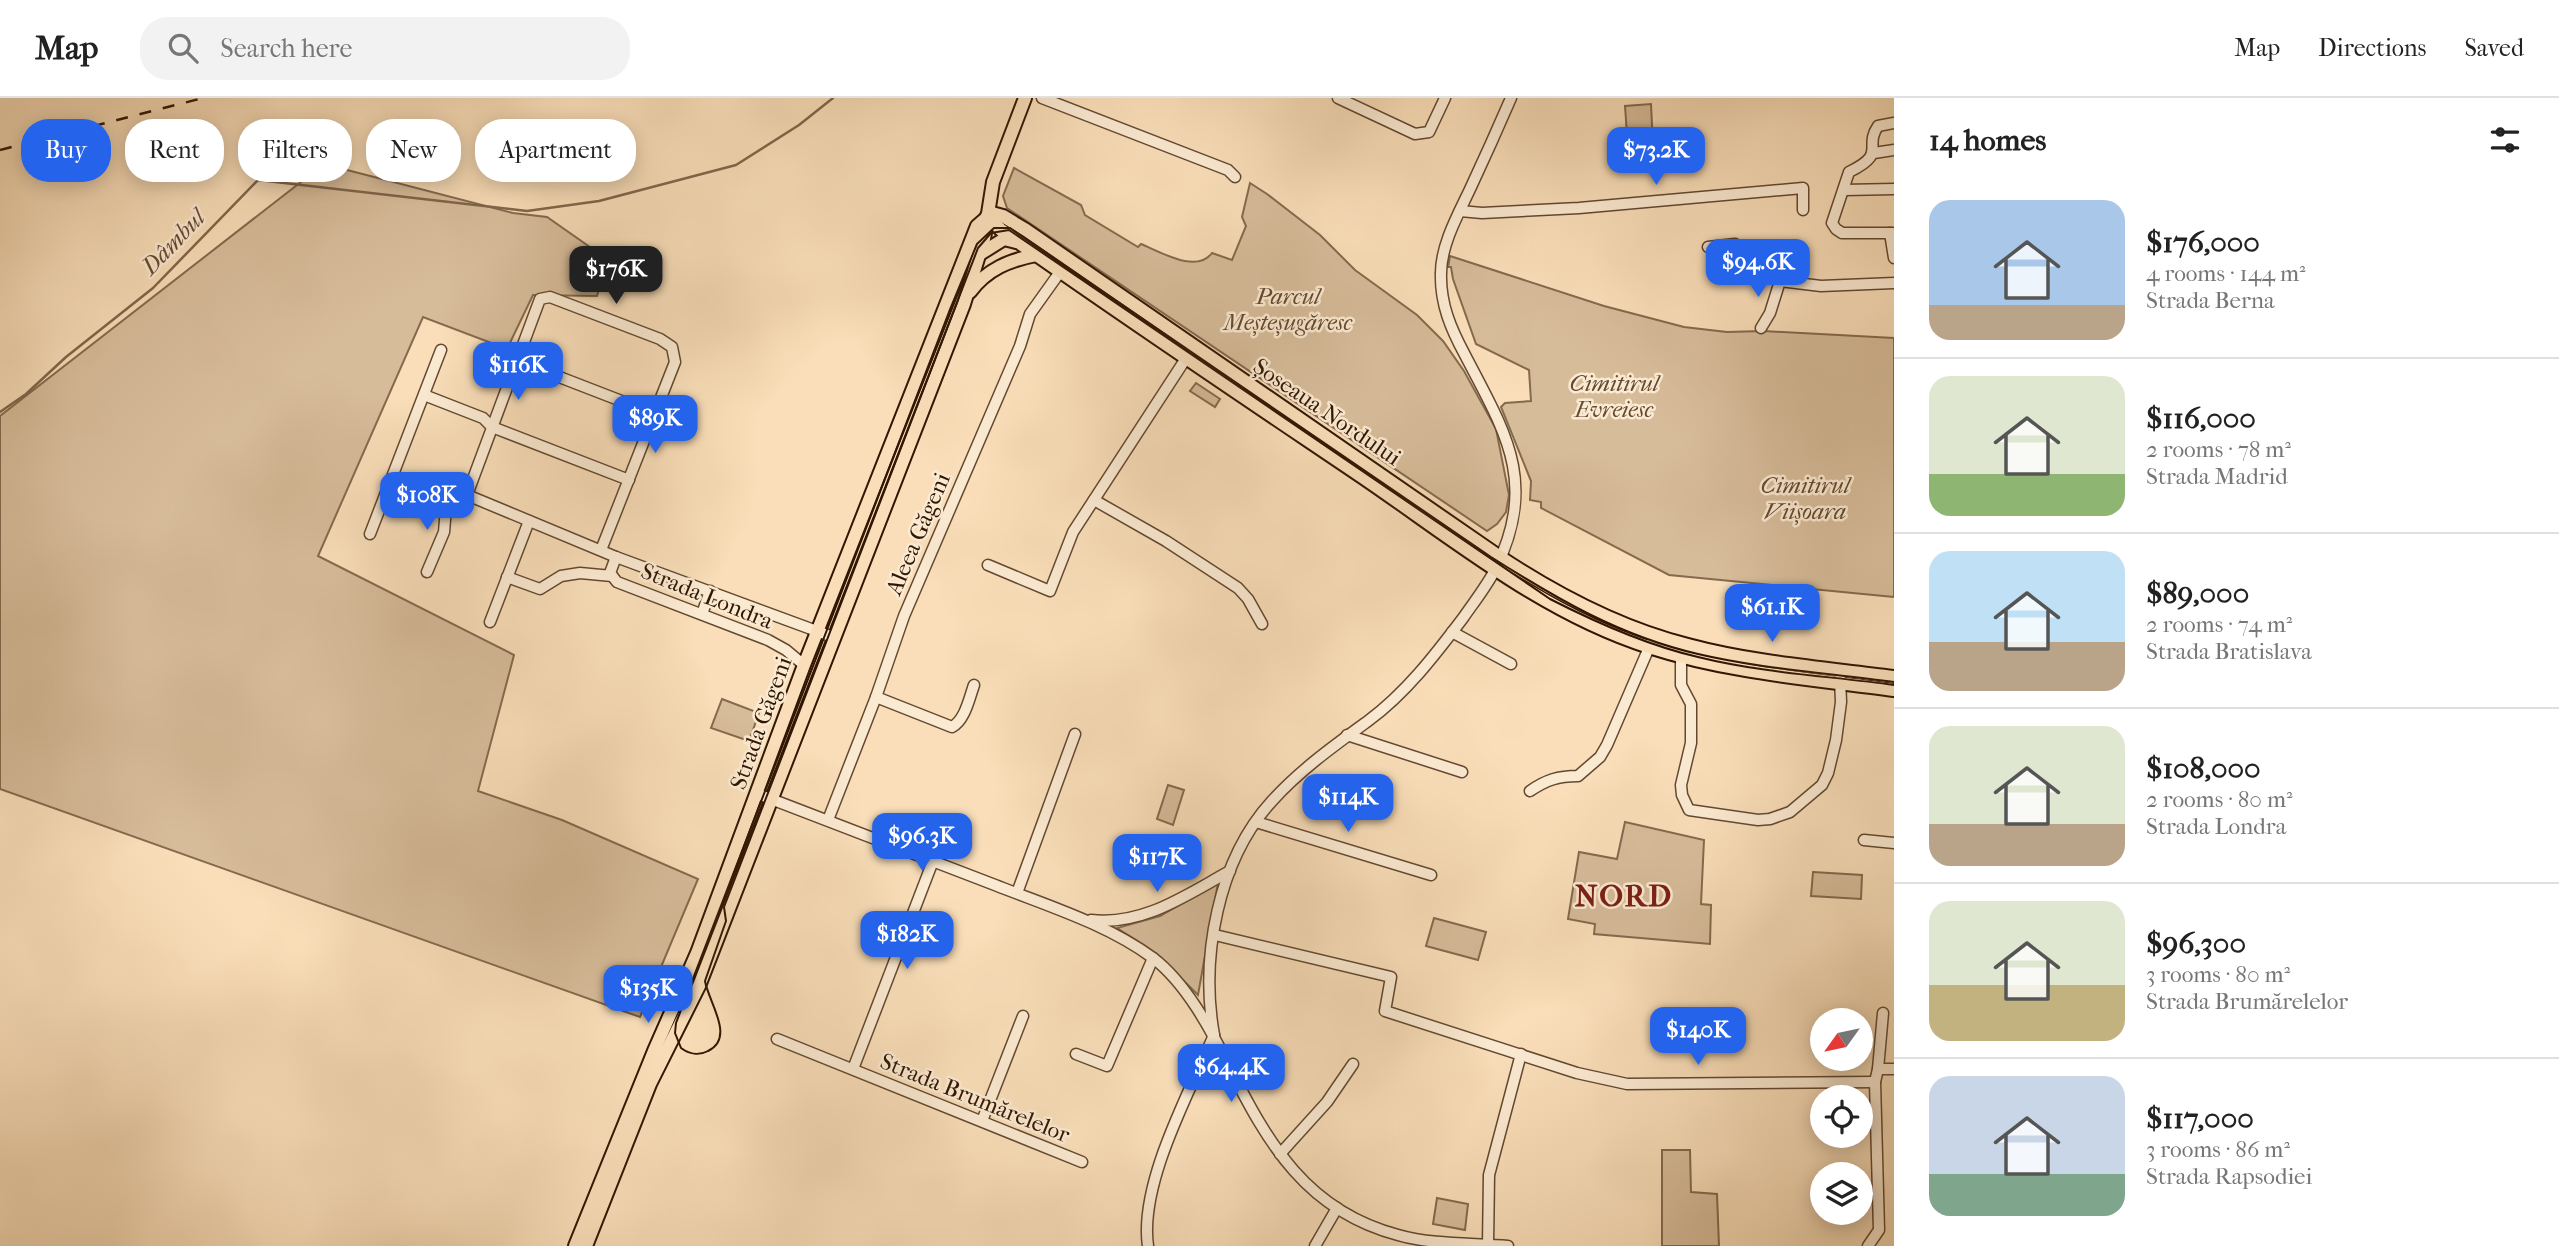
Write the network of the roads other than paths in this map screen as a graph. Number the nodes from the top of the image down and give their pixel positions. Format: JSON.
{"nodes":[{"id":1,"x":1025,"y":98,"type":"edge"},
{"id":2,"x":1042,"y":98,"type":"edge"},
{"id":3,"x":1338,"y":98,"type":"edge"},
{"id":4,"x":1445,"y":98,"type":"edge"},
{"id":5,"x":1511,"y":98,"type":"edge"},
{"id":6,"x":1894,"y":123,"type":"edge"},
{"id":7,"x":1894,"y":150,"type":"edge"},
{"id":8,"x":1874,"y":153,"type":"junction"},
{"id":9,"x":1235,"y":177,"type":"dead end"},
{"id":10,"x":1894,"y":189,"type":"edge"},
{"id":11,"x":1844,"y":190,"type":"junction"},
{"id":12,"x":1803,"y":210,"type":"dead end"},
{"id":13,"x":1460,"y":211,"type":"junction"},
{"id":14,"x":987,"y":216,"type":"junction"},
{"id":15,"x":1892,"y":233,"type":"edge"},
{"id":16,"x":1017,"y":242,"type":"junction"},
{"id":17,"x":1708,"y":247,"type":"dead end"},
{"id":18,"x":979,"y":254,"type":"junction"},
{"id":19,"x":1036,"y":255,"type":"junction"},
{"id":20,"x":1894,"y":258,"type":"edge"},
{"id":21,"x":1060,"y":272,"type":"junction"},
{"id":22,"x":1780,"y":281,"type":"junction"},
{"id":23,"x":1894,"y":283,"type":"edge"},
{"id":24,"x":964,"y":304,"type":"junction"},
{"id":25,"x":1761,"y":328,"type":"dead end"},
{"id":26,"x":1194,"y":346,"type":"junction"},
{"id":27,"x":441,"y":350,"type":"dead end"},
{"id":28,"x":1187,"y":359,"type":"junction"},
{"id":29,"x":518,"y":361,"type":"junction"},
{"id":30,"x":424,"y":395,"type":"junction"},
{"id":31,"x":655,"y":414,"type":"junction"},
{"id":32,"x":492,"y":427,"type":"junction"},
{"id":33,"x":629,"y":480,"type":"junction"},
{"id":34,"x":392,"y":481,"type":"junction"},
{"id":35,"x":467,"y":495,"type":"junction"},
{"id":36,"x":447,"y":496,"type":"junction"},
{"id":37,"x":1094,"y":500,"type":"junction"},
{"id":38,"x":529,"y":521,"type":"junction"},
{"id":39,"x":370,"y":534,"type":"dead end"},
{"id":40,"x":601,"y":550,"type":"junction"},
{"id":41,"x":616,"y":557,"type":"junction"},
{"id":42,"x":1498,"y":563,"type":"junction"},
{"id":43,"x":988,"y":565,"type":"dead end"},
{"id":44,"x":426,"y":572,"type":"dead end"},
{"id":45,"x":612,"y":576,"type":"junction"},
{"id":46,"x":507,"y":577,"type":"junction"},
{"id":47,"x":710,"y":591,"type":"junction"},
{"id":48,"x":702,"y":614,"type":"junction"},
{"id":49,"x":490,"y":622,"type":"dead end"},
{"id":50,"x":1262,"y":624,"type":"dead end"},
{"id":51,"x":818,"y":630,"type":"junction"},
{"id":52,"x":1452,"y":632,"type":"junction"},
{"id":53,"x":834,"y":637,"type":"junction"},
{"id":54,"x":1651,"y":641,"type":"junction"},
{"id":55,"x":1681,"y":657,"type":"junction"},
{"id":56,"x":1511,"y":664,"type":"dead end"},
{"id":57,"x":804,"y":665,"type":"junction"},
{"id":58,"x":1840,"y":676,"type":"junction"},
{"id":59,"x":1894,"y":677,"type":"edge"},
{"id":60,"x":974,"y":685,"type":"dead end"},
{"id":61,"x":1894,"y":690,"type":"edge"},
{"id":62,"x":876,"y":697,"type":"junction"},
{"id":63,"x":1075,"y":734,"type":"dead end"},
{"id":64,"x":1347,"y":735,"type":"junction"},
{"id":65,"x":1462,"y":772,"type":"dead end"},
{"id":66,"x":1530,"y":791,"type":"dead end"},
{"id":67,"x":758,"y":793,"type":"junction"},
{"id":68,"x":771,"y":798,"type":"junction"},
{"id":69,"x":828,"y":820,"type":"junction"},
{"id":70,"x":1256,"y":822,"type":"junction"},
{"id":71,"x":1864,"y":840,"type":"dead end"},
{"id":72,"x":1894,"y":843,"type":"edge"},
{"id":73,"x":933,"y":861,"type":"junction"},
{"id":74,"x":1230,"y":871,"type":"junction"},
{"id":75,"x":1431,"y":875,"type":"dead end"},
{"id":76,"x":1017,"y":893,"type":"junction"},
{"id":77,"x":1084,"y":919,"type":"junction"},
{"id":78,"x":1215,"y":934,"type":"junction"},
{"id":79,"x":1153,"y":958,"type":"junction"},
{"id":80,"x":1883,"y":1013,"type":"dead end"},
{"id":81,"x":1023,"y":1016,"type":"dead end"},
{"id":82,"x":1214,"y":1035,"type":"junction"},
{"id":83,"x":777,"y":1039,"type":"dead end"},
{"id":84,"x":658,"y":1054,"type":"junction"},
{"id":85,"x":1076,"y":1054,"type":"dead end"},
{"id":86,"x":1521,"y":1054,"type":"junction"},
{"id":87,"x":1353,"y":1064,"type":"dead end"},
{"id":88,"x":853,"y":1069,"type":"junction"},
{"id":89,"x":1878,"y":1069,"type":"junction"},
{"id":90,"x":1894,"y":1069,"type":"edge"},
{"id":91,"x":1875,"y":1082,"type":"junction"},
{"id":92,"x":982,"y":1121,"type":"junction"},
{"id":93,"x":1280,"y":1154,"type":"junction"},
{"id":94,"x":1082,"y":1162,"type":"dead end"},
{"id":95,"x":1337,"y":1208,"type":"junction"},
{"id":96,"x":1488,"y":1245,"type":"edge"},
{"id":97,"x":575,"y":1246,"type":"edge"},
{"id":98,"x":586,"y":1246,"type":"edge"},
{"id":99,"x":1148,"y":1246,"type":"edge"},
{"id":100,"x":1315,"y":1246,"type":"edge"},
{"id":101,"x":1508,"y":1246,"type":"edge"},
{"id":102,"x":1868,"y":1246,"type":"edge"}],
"edges":[{"from":1,"to":14,"type":"main road","name":"Strada Găgeni"},
{"from":2,"to":9,"type":"street"},
{"from":3,"to":4,"type":"street"},
{"from":5,"to":13,"type":"street"},
{"from":6,"to":8,"type":"street"},
{"from":7,"to":8,"type":"street"},
{"from":8,"to":11,"type":"street"},
{"from":10,"to":11,"type":"street"},
{"from":11,"to":15,"type":"street"},
{"from":12,"to":13,"type":"street"},
{"from":13,"to":42,"type":"street"},
{"from":14,"to":16,"type":"main road","name":"Șoseaua Nordului"},
{"from":14,"to":18,"type":"main road","name":"Strada Găgeni"},
{"from":14,"to":26,"type":"main road","name":"Șoseaua Nordului"},
{"from":14,"to":51,"type":"main road","name":"Strada Găgeni"},
{"from":15,"to":20,"type":"street"},
{"from":16,"to":18,"type":"main road"},
{"from":16,"to":19,"type":"main road","name":"Șoseaua Nordului"},
{"from":17,"to":22,"type":"street"},
{"from":18,"to":24,"type":"main road","name":"Strada Găgeni"},
{"from":19,"to":21,"type":"main road","name":"Șoseaua Nordului"},
{"from":19,"to":24,"type":"main road"},
{"from":21,"to":28,"type":"main road","name":"Șoseaua Nordului"},
{"from":21,"to":62,"type":"street","name":"Aleea Găgeni"},
{"from":22,"to":23,"type":"street"},
{"from":22,"to":25,"type":"street"},
{"from":24,"to":53,"type":"main road","name":"Strada Găgeni"},
{"from":26,"to":28,"type":"street"},
{"from":26,"to":42,"type":"main road","name":"Șoseaua Nordului"},
{"from":27,"to":30,"type":"street"},
{"from":28,"to":37,"type":"street"},
{"from":28,"to":42,"type":"main road","name":"Șoseaua Nordului"},
{"from":29,"to":31,"type":"street"},
{"from":29,"to":31,"type":"street"},
{"from":29,"to":32,"type":"street"},
{"from":30,"to":32,"type":"street"},
{"from":30,"to":34,"type":"street"},
{"from":31,"to":33,"type":"street"},
{"from":32,"to":33,"type":"street"},
{"from":32,"to":35,"type":"street"},
{"from":33,"to":40,"type":"street"},
{"from":34,"to":36,"type":"street","name":"Strada Londra"},
{"from":34,"to":39,"type":"street"},
{"from":35,"to":36,"type":"street","name":"Strada Londra"},
{"from":35,"to":38,"type":"street","name":"Strada Londra"},
{"from":36,"to":44,"type":"street"},
{"from":37,"to":43,"type":"street"},
{"from":37,"to":50,"type":"street"},
{"from":38,"to":40,"type":"street","name":"Strada Londra"},
{"from":38,"to":46,"type":"street"},
{"from":40,"to":41,"type":"street","name":"Strada Londra"},
{"from":41,"to":45,"type":"street","name":"Strada Londra"},
{"from":41,"to":47,"type":"street","name":"Strada Londra"},
{"from":42,"to":52,"type":"street"},
{"from":42,"to":54,"type":"main road","name":"Șoseaua Nordului"},
{"from":45,"to":46,"type":"street"},
{"from":45,"to":48,"type":"street","name":"Strada Londra"},
{"from":46,"to":49,"type":"street"},
{"from":47,"to":48,"type":"street"},
{"from":47,"to":51,"type":"street","name":"Strada Londra"},
{"from":48,"to":57,"type":"street","name":"Strada Londra"},
{"from":51,"to":53,"type":"street","name":"Strada Londra"},
{"from":51,"to":57,"type":"main road","name":"Strada Găgeni"},
{"from":52,"to":56,"type":"street"},
{"from":52,"to":64,"type":"street"},
{"from":53,"to":68,"type":"main road","name":"Strada Găgeni"},
{"from":54,"to":55,"type":"main road","name":"Șoseaua Nordului"},
{"from":54,"to":58,"type":"main road","name":"Șoseaua Nordului"},
{"from":54,"to":66,"type":"street"},
{"from":55,"to":58,"type":"main road","name":"Șoseaua Nordului"},
{"from":55,"to":58,"type":"street"},
{"from":57,"to":67,"type":"main road","name":"Strada Găgeni"},
{"from":58,"to":59,"type":"main road","name":"Șoseaua Nordului"},
{"from":58,"to":61,"type":"main road","name":"Șoseaua Nordului"},
{"from":60,"to":62,"type":"street"},
{"from":62,"to":69,"type":"street","name":"Aleea Găgeni"},
{"from":63,"to":76,"type":"street"},
{"from":64,"to":65,"type":"street"},
{"from":64,"to":70,"type":"street"},
{"from":67,"to":68,"type":"street"},
{"from":67,"to":84,"type":"main road","name":"Strada Găgeni"},
{"from":68,"to":69,"type":"street"},
{"from":68,"to":84,"type":"main road","name":"Strada Găgeni"},
{"from":69,"to":73,"type":"street"},
{"from":70,"to":74,"type":"street"},
{"from":70,"to":75,"type":"street"},
{"from":71,"to":72,"type":"street"},
{"from":73,"to":76,"type":"street"},
{"from":73,"to":88,"type":"street","name":"Strada Brumărelelor"},
{"from":74,"to":77,"type":"street"},
{"from":74,"to":78,"type":"street"},
{"from":76,"to":77,"type":"street"},
{"from":77,"to":79,"type":"street"},
{"from":78,"to":82,"type":"street"},
{"from":78,"to":86,"type":"street"},
{"from":79,"to":82,"type":"street"},
{"from":79,"to":85,"type":"street"},
{"from":80,"to":89,"type":"street"},
{"from":81,"to":92,"type":"street"},
{"from":82,"to":93,"type":"street"},
{"from":82,"to":99,"type":"street"},
{"from":83,"to":88,"type":"street","name":"Strada Brumărelelor"},
{"from":84,"to":97,"type":"main road","name":"Strada Găgeni"},
{"from":84,"to":98,"type":"main road","name":"Strada Găgeni"},
{"from":86,"to":91,"type":"street"},
{"from":86,"to":96,"type":"street"},
{"from":87,"to":93,"type":"street"},
{"from":88,"to":92,"type":"street","name":"Strada Brumărelelor"},
{"from":89,"to":90,"type":"street"},
{"from":89,"to":91,"type":"street"},
{"from":91,"to":102,"type":"street"},
{"from":92,"to":94,"type":"street","name":"Strada Brumărelelor"},
{"from":93,"to":95,"type":"street"},
{"from":95,"to":96,"type":"street"},
{"from":95,"to":100,"type":"street"},
{"from":96,"to":101,"type":"street"}]}
